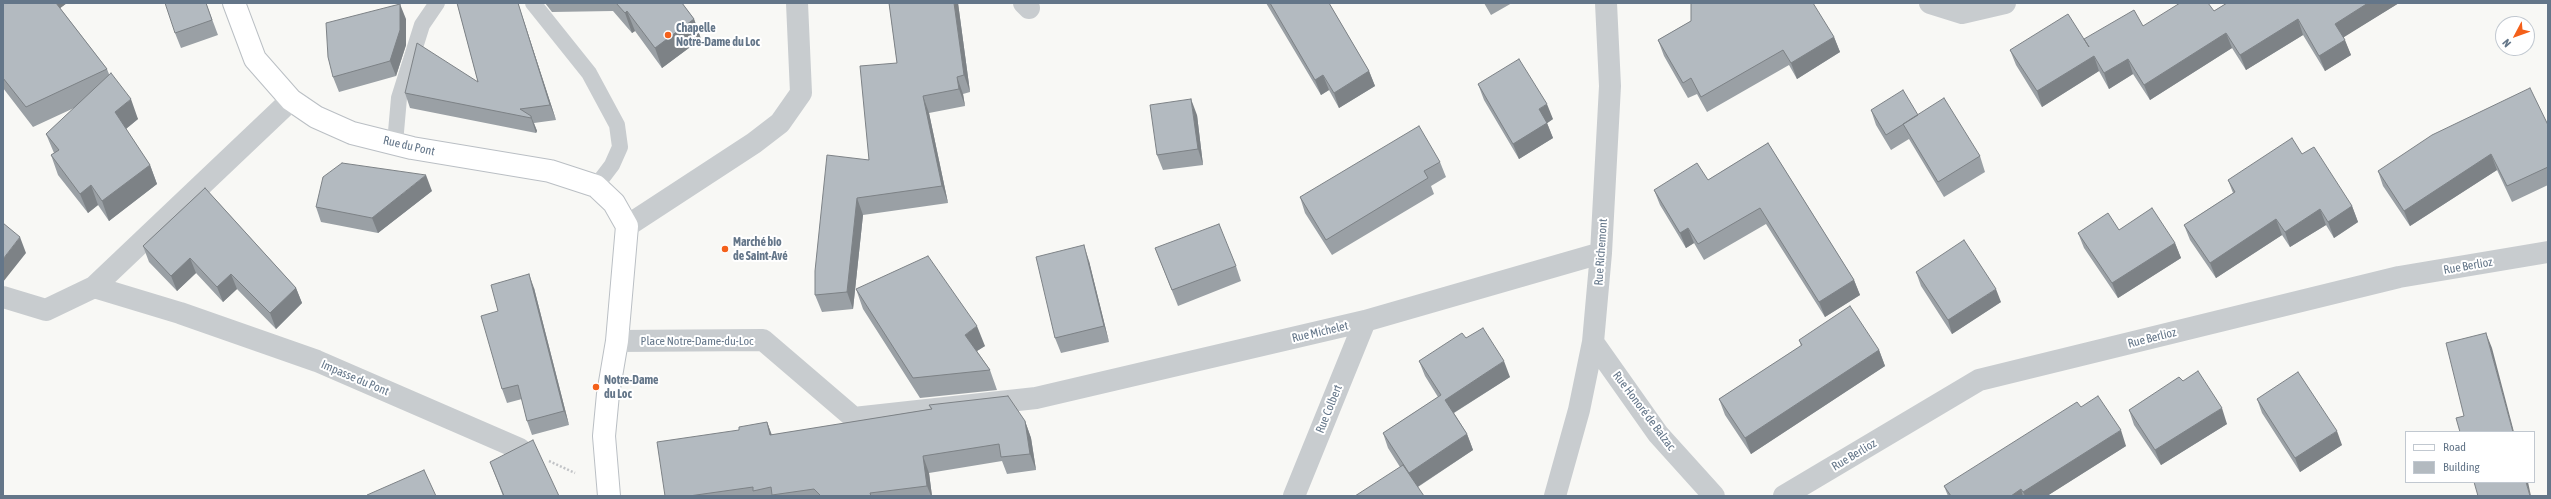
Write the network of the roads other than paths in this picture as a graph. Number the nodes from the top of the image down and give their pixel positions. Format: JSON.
{"nodes":[{"id":1,"x":234,"y":3,"type":"edge"},
{"id":2,"x":437,"y":3,"type":"edge"},
{"id":3,"x":533,"y":3,"type":"edge"},
{"id":4,"x":797,"y":3,"type":"edge"},
{"id":5,"x":1606,"y":3,"type":"edge"},
{"id":6,"x":1930,"y":3,"type":"edge"},
{"id":7,"x":2005,"y":3,"type":"edge"},
{"id":8,"x":291,"y":100,"type":"junction"},
{"id":9,"x":395,"y":143,"type":"junction"},
{"id":10,"x":596,"y":186,"type":"junction"},
{"id":11,"x":627,"y":226,"type":"junction"},
{"id":12,"x":2548,"y":252,"type":"edge"},
{"id":13,"x":1601,"y":253,"type":"junction"},
{"id":14,"x":94,"y":287,"type":"junction"},
{"id":15,"x":3,"y":297,"type":"edge"},
{"id":16,"x":1364,"y":321,"type":"junction"},
{"id":17,"x":617,"y":341,"type":"junction"},
{"id":18,"x":1594,"y":342,"type":"junction"},
{"id":19,"x":1036,"y":398,"type":"joint"},
{"id":20,"x":520,"y":449,"type":"edge"},
{"id":21,"x":609,"y":492,"type":"edge"},
{"id":22,"x":1294,"y":496,"type":"edge"},
{"id":23,"x":1555,"y":496,"type":"edge"},
{"id":24,"x":1714,"y":496,"type":"edge"},
{"id":25,"x":1784,"y":496,"type":"edge"}],
"edges":[{"from":1,"to":8,"type":"main road","name":"Rue du Pont"},
{"from":2,"to":9,"type":"lane"},
{"from":3,"to":10,"type":"lane"},
{"from":4,"to":11,"type":"street"},
{"from":5,"to":13,"type":"street","name":"Rue Richemont"},
{"from":6,"to":7,"type":"street"},
{"from":8,"to":9,"type":"main road","name":"Rue du Pont"},
{"from":8,"to":14,"type":"street"},
{"from":9,"to":10,"type":"main road","name":"Rue du Pont"},
{"from":10,"to":11,"type":"main road","name":"Rue du Pont"},
{"from":11,"to":17,"type":"main road"},
{"from":12,"to":25,"type":"street","name":"Rue Berlioz"},
{"from":13,"to":16,"type":"street","name":"Rue Michelet"},
{"from":13,"to":18,"type":"street","name":"Rue Richemont"},
{"from":14,"to":15,"type":"street"},
{"from":14,"to":20,"type":"street","name":"Impasse du Pont"},
{"from":16,"to":19,"type":"street","name":"Rue Michelet"},
{"from":16,"to":22,"type":"street","name":"Rue Colbert"},
{"from":17,"to":19,"type":"street","name":"Place Notre-Dame-du-Loc"},
{"from":17,"to":21,"type":"main road"},
{"from":18,"to":23,"type":"street","name":"Rue Richemont"},
{"from":18,"to":24,"type":"street","name":"Rue Honoré de Balzac"}]}
